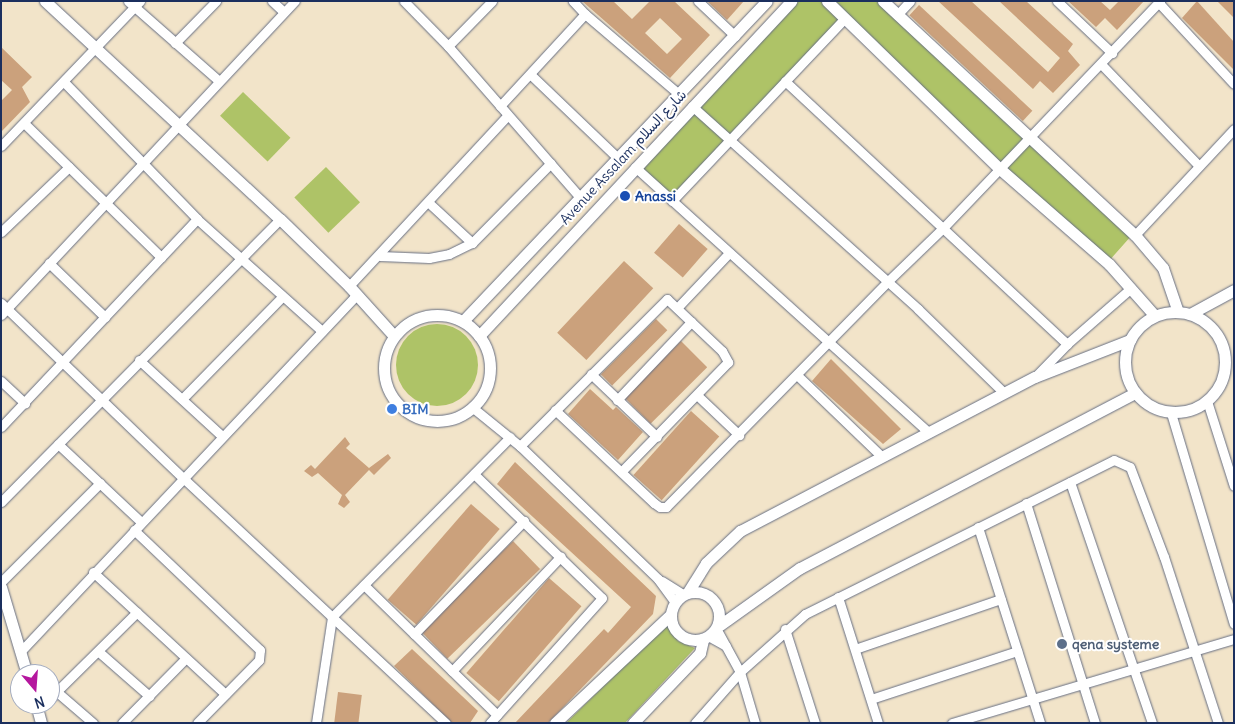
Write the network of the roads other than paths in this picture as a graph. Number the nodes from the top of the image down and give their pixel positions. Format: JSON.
{"nodes":[{"id":1,"x":45,"y":1,"type":"edge"},
{"id":2,"x":216,"y":1,"type":"edge"},
{"id":3,"x":272,"y":1,"type":"edge"},
{"id":4,"x":295,"y":1,"type":"edge"},
{"id":5,"x":404,"y":1,"type":"edge"},
{"id":6,"x":492,"y":1,"type":"edge"},
{"id":7,"x":573,"y":1,"type":"edge"},
{"id":8,"x":698,"y":1,"type":"edge"},
{"id":9,"x":767,"y":1,"type":"edge"},
{"id":10,"x":791,"y":1,"type":"edge"},
{"id":11,"x":826,"y":1,"type":"edge"},
{"id":12,"x":883,"y":1,"type":"edge"},
{"id":13,"x":910,"y":1,"type":"edge"},
{"id":14,"x":1057,"y":1,"type":"edge"},
{"id":15,"x":1159,"y":2,"type":"edge"},
{"id":16,"x":134,"y":3,"type":"edge"},
{"id":17,"x":284,"y":12,"type":"junction"},
{"id":18,"x":585,"y":14,"type":"junction"},
{"id":19,"x":897,"y":14,"type":"junction"},
{"id":20,"x":845,"y":18,"type":"junction"},
{"id":21,"x":735,"y":36,"type":"junction"},
{"id":22,"x":175,"y":43,"type":"junction"},
{"id":23,"x":448,"y":46,"type":"junction"},
{"id":24,"x":97,"y":49,"type":"junction"},
{"id":25,"x":1112,"y":53,"type":"junction"},
{"id":26,"x":1101,"y":64,"type":"junction"},
{"id":27,"x":531,"y":75,"type":"junction"},
{"id":28,"x":219,"y":81,"type":"junction"},
{"id":29,"x":785,"y":81,"type":"junction"},
{"id":30,"x":64,"y":82,"type":"junction"},
{"id":31,"x":1234,"y":84,"type":"edge"},
{"id":32,"x":680,"y":95,"type":"junction"},
{"id":33,"x":500,"y":106,"type":"junction"},
{"id":34,"x":692,"y":106,"type":"junction"},
{"id":35,"x":508,"y":115,"type":"junction"},
{"id":36,"x":24,"y":123,"type":"junction"},
{"id":37,"x":178,"y":125,"type":"junction"},
{"id":38,"x":1234,"y":129,"type":"edge"},
{"id":39,"x":1031,"y":137,"type":"junction"},
{"id":40,"x":727,"y":140,"type":"junction"},
{"id":41,"x":1,"y":146,"type":"edge"},
{"id":42,"x":618,"y":158,"type":"junction"},
{"id":43,"x":141,"y":163,"type":"junction"},
{"id":44,"x":550,"y":164,"type":"junction"},
{"id":45,"x":1199,"y":166,"type":"junction"},
{"id":46,"x":68,"y":167,"type":"junction"},
{"id":47,"x":635,"y":167,"type":"junction"},
{"id":48,"x":1000,"y":169,"type":"junction"},
{"id":49,"x":580,"y":196,"type":"junction"},
{"id":50,"x":672,"y":201,"type":"junction"},
{"id":51,"x":104,"y":203,"type":"junction"},
{"id":52,"x":429,"y":203,"type":"junction"},
{"id":53,"x":197,"y":219,"type":"junction"},
{"id":54,"x":280,"y":219,"type":"junction"},
{"id":55,"x":944,"y":227,"type":"junction"},
{"id":56,"x":1,"y":232,"type":"edge"},
{"id":57,"x":1135,"y":235,"type":"junction"},
{"id":58,"x":472,"y":243,"type":"junction"},
{"id":59,"x":729,"y":253,"type":"junction"},
{"id":60,"x":380,"y":256,"type":"junction"},
{"id":61,"x":161,"y":257,"type":"junction"},
{"id":62,"x":240,"y":259,"type":"junction"},
{"id":63,"x":48,"y":263,"type":"junction"},
{"id":64,"x":886,"y":282,"type":"junction"},
{"id":65,"x":1131,"y":288,"type":"junction"},
{"id":66,"x":353,"y":290,"type":"junction"},
{"id":67,"x":1234,"y":290,"type":"edge"},
{"id":68,"x":282,"y":296,"type":"junction"},
{"id":69,"x":677,"y":308,"type":"junction"},
{"id":70,"x":3,"y":309,"type":"edge"},
{"id":71,"x":1184,"y":313,"type":"junction"},
{"id":72,"x":1155,"y":316,"type":"junction"},
{"id":73,"x":105,"y":317,"type":"junction"},
{"id":74,"x":462,"y":321,"type":"junction"},
{"id":75,"x":691,"y":322,"type":"junction"},
{"id":76,"x":322,"y":331,"type":"junction"},
{"id":77,"x":394,"y":336,"type":"junction"},
{"id":78,"x":479,"y":336,"type":"junction"},
{"id":79,"x":1234,"y":339,"type":"edge"},
{"id":80,"x":1130,"y":340,"type":"junction"},
{"id":81,"x":830,"y":343,"type":"junction"},
{"id":82,"x":1067,"y":344,"type":"junction"},
{"id":83,"x":1222,"y":344,"type":"junction"},
{"id":84,"x":140,"y":360,"type":"junction"},
{"id":85,"x":62,"y":363,"type":"junction"},
{"id":86,"x":591,"y":374,"type":"junction"},
{"id":87,"x":798,"y":376,"type":"junction"},
{"id":88,"x":1035,"y":378,"type":"junction"},
{"id":89,"x":1,"y":381,"type":"edge"},
{"id":90,"x":1004,"y":393,"type":"junction"},
{"id":91,"x":1135,"y":393,"type":"junction"},
{"id":92,"x":698,"y":396,"type":"junction"},
{"id":93,"x":182,"y":399,"type":"junction"},
{"id":94,"x":102,"y":400,"type":"junction"},
{"id":95,"x":617,"y":400,"type":"junction"},
{"id":96,"x":1207,"y":401,"type":"junction"},
{"id":97,"x":24,"y":403,"type":"junction"},
{"id":98,"x":472,"y":407,"type":"junction"},
{"id":99,"x":555,"y":410,"type":"junction"},
{"id":100,"x":1171,"y":413,"type":"junction"},
{"id":101,"x":1,"y":427,"type":"edge"},
{"id":102,"x":928,"y":432,"type":"junction"},
{"id":103,"x":739,"y":434,"type":"junction"},
{"id":104,"x":222,"y":436,"type":"junction"},
{"id":105,"x":510,"y":437,"type":"junction"},
{"id":106,"x":657,"y":437,"type":"junction"},
{"id":107,"x":58,"y":444,"type":"junction"},
{"id":108,"x":520,"y":446,"type":"junction"},
{"id":109,"x":881,"y":456,"type":"junction"},
{"id":110,"x":621,"y":472,"type":"junction"},
{"id":111,"x":474,"y":474,"type":"junction"},
{"id":112,"x":182,"y":477,"type":"junction"},
{"id":113,"x":1070,"y":482,"type":"junction"},
{"id":114,"x":100,"y":483,"type":"junction"},
{"id":115,"x":1234,"y":486,"type":"edge"},
{"id":116,"x":1,"y":502,"type":"edge"},
{"id":117,"x":1026,"y":503,"type":"junction"},
{"id":118,"x":524,"y":521,"type":"junction"},
{"id":119,"x":141,"y":522,"type":"junction"},
{"id":120,"x":978,"y":527,"type":"junction"},
{"id":121,"x":134,"y":530,"type":"junction"},
{"id":122,"x":561,"y":556,"type":"junction"},
{"id":123,"x":93,"y":572,"type":"junction"},
{"id":124,"x":1,"y":582,"type":"edge"},
{"id":125,"x":364,"y":585,"type":"junction"},
{"id":126,"x":1,"y":587,"type":"edge"},
{"id":127,"x":682,"y":596,"type":"junction"},
{"id":128,"x":838,"y":597,"type":"junction"},
{"id":129,"x":1001,"y":599,"type":"junction"},
{"id":130,"x":136,"y":612,"type":"junction"},
{"id":131,"x":671,"y":614,"type":"junction"},
{"id":132,"x":332,"y":618,"type":"junction"},
{"id":133,"x":1234,"y":624,"type":"edge"},
{"id":134,"x":785,"y":629,"type":"junction"},
{"id":135,"x":712,"y":633,"type":"junction"},
{"id":136,"x":414,"y":634,"type":"junction"},
{"id":137,"x":1234,"y":639,"type":"edge"},
{"id":138,"x":855,"y":649,"type":"junction"},
{"id":139,"x":1194,"y":649,"type":"junction"},
{"id":140,"x":21,"y":651,"type":"junction"},
{"id":141,"x":1017,"y":651,"type":"junction"},
{"id":142,"x":99,"y":652,"type":"junction"},
{"id":143,"x":186,"y":658,"type":"junction"},
{"id":144,"x":24,"y":664,"type":"edge"},
{"id":145,"x":1134,"y":667,"type":"junction"},
{"id":146,"x":452,"y":671,"type":"junction"},
{"id":147,"x":740,"y":672,"type":"junction"},
{"id":148,"x":1081,"y":683,"type":"junction"},
{"id":149,"x":60,"y":689,"type":"edge"},
{"id":150,"x":225,"y":694,"type":"junction"},
{"id":151,"x":149,"y":696,"type":"junction"},
{"id":152,"x":1032,"y":697,"type":"junction"},
{"id":153,"x":60,"y":699,"type":"edge"},
{"id":154,"x":871,"y":699,"type":"junction"},
{"id":155,"x":497,"y":715,"type":"junction"},
{"id":156,"x":93,"y":723,"type":"edge"},
{"id":157,"x":122,"y":723,"type":"edge"},
{"id":158,"x":197,"y":723,"type":"edge"},
{"id":159,"x":316,"y":723,"type":"edge"},
{"id":160,"x":446,"y":723,"type":"edge"},
{"id":161,"x":490,"y":723,"type":"edge"},
{"id":162,"x":555,"y":723,"type":"edge"},
{"id":163,"x":633,"y":723,"type":"edge"},
{"id":164,"x":695,"y":723,"type":"edge"},
{"id":165,"x":755,"y":723,"type":"edge"},
{"id":166,"x":815,"y":723,"type":"edge"},
{"id":167,"x":878,"y":723,"type":"edge"},
{"id":168,"x":952,"y":723,"type":"edge"},
{"id":169,"x":1040,"y":723,"type":"edge"},
{"id":170,"x":1095,"y":723,"type":"edge"},
{"id":171,"x":1152,"y":723,"type":"edge"},
{"id":172,"x":1218,"y":723,"type":"edge"}],
"edges":[{"from":1,"to":24,"type":"street"},
{"from":2,"to":22,"type":"street"},
{"from":3,"to":17,"type":"street"},
{"from":4,"to":17,"type":"street"},
{"from":5,"to":23,"type":"street"},
{"from":6,"to":23,"type":"street"},
{"from":7,"to":18,"type":"street"},
{"from":8,"to":21,"type":"street"},
{"from":9,"to":21,"type":"street","name":"Avenue Assalam شارع السلام"},
{"from":10,"to":34,"type":"street","name":"Avenue Assalam شارع السلام"},
{"from":11,"to":20,"type":"street"},
{"from":12,"to":19,"type":"street"},
{"from":13,"to":19,"type":"street"},
{"from":14,"to":25,"type":"street"},
{"from":15,"to":25,"type":"street"},
{"from":15,"to":31,"type":"street"},
{"from":16,"to":22,"type":"street"},
{"from":16,"to":24,"type":"street"},
{"from":17,"to":28,"type":"street"},
{"from":18,"to":27,"type":"street"},
{"from":18,"to":32,"type":"street"},
{"from":19,"to":39,"type":"street"},
{"from":20,"to":29,"type":"street"},
{"from":20,"to":48,"type":"street"},
{"from":21,"to":32,"type":"street","name":"Avenue Assalam شارع السلام"},
{"from":22,"to":28,"type":"street"},
{"from":23,"to":33,"type":"street"},
{"from":24,"to":30,"type":"street"},
{"from":24,"to":37,"type":"street"},
{"from":25,"to":26,"type":"street"},
{"from":26,"to":39,"type":"street"},
{"from":26,"to":45,"type":"street"},
{"from":27,"to":33,"type":"street"},
{"from":27,"to":42,"type":"street"},
{"from":28,"to":37,"type":"street"},
{"from":29,"to":40,"type":"street"},
{"from":29,"to":55,"type":"street"},
{"from":30,"to":36,"type":"street"},
{"from":30,"to":43,"type":"street"},
{"from":32,"to":42,"type":"street","name":"Avenue Assalam شارع السلام"},
{"from":33,"to":35,"type":"street"},
{"from":34,"to":40,"type":"street"},
{"from":34,"to":47,"type":"street","name":"Avenue Assalam شارع السلام"},
{"from":35,"to":44,"type":"street"},
{"from":35,"to":52,"type":"street"},
{"from":36,"to":41,"type":"street"},
{"from":36,"to":46,"type":"street"},
{"from":37,"to":43,"type":"street"},
{"from":37,"to":54,"type":"street"},
{"from":38,"to":45,"type":"street"},
{"from":39,"to":48,"type":"street"},
{"from":39,"to":57,"type":"street"},
{"from":40,"to":50,"type":"street"},
{"from":40,"to":64,"type":"street"},
{"from":42,"to":49,"type":"street","name":"Avenue Assalam شارع السلام"},
{"from":43,"to":51,"type":"street"},
{"from":43,"to":53,"type":"street"},
{"from":44,"to":49,"type":"street"},
{"from":44,"to":58,"type":"street"},
{"from":45,"to":57,"type":"street"},
{"from":46,"to":51,"type":"street"},
{"from":46,"to":56,"type":"street"},
{"from":47,"to":50,"type":"street"},
{"from":47,"to":78,"type":"street","name":"Avenue Assalam شارع السلام"},
{"from":48,"to":55,"type":"street"},
{"from":48,"to":65,"type":"street"},
{"from":49,"to":74,"type":"street","name":"Avenue Assalam شارع السلام"},
{"from":50,"to":59,"type":"street"},
{"from":51,"to":61,"type":"street"},
{"from":51,"to":63,"type":"street"},
{"from":52,"to":58,"type":"street"},
{"from":52,"to":60,"type":"street"},
{"from":53,"to":61,"type":"street"},
{"from":53,"to":62,"type":"street"},
{"from":54,"to":62,"type":"street"},
{"from":54,"to":66,"type":"street"},
{"from":55,"to":64,"type":"street"},
{"from":55,"to":82,"type":"street"},
{"from":57,"to":71,"type":"street"},
{"from":58,"to":60,"type":"street"},
{"from":59,"to":69,"type":"street"},
{"from":59,"to":81,"type":"street"},
{"from":60,"to":66,"type":"street"},
{"from":61,"to":73,"type":"street"},
{"from":62,"to":68,"type":"street"},
{"from":62,"to":84,"type":"street"},
{"from":63,"to":70,"type":"street"},
{"from":63,"to":73,"type":"street"},
{"from":64,"to":81,"type":"street"},
{"from":64,"to":90,"type":"street"},
{"from":65,"to":72,"type":"street"},
{"from":65,"to":82,"type":"street"},
{"from":66,"to":76,"type":"street"},
{"from":66,"to":77,"type":"street"},
{"from":67,"to":71,"type":"street"},
{"from":68,"to":76,"type":"street"},
{"from":68,"to":93,"type":"street"},
{"from":69,"to":75,"type":"street"},
{"from":69,"to":86,"type":"street"},
{"from":70,"to":85,"type":"street"},
{"from":71,"to":72,"type":"street"},
{"from":71,"to":83,"type":"street"},
{"from":72,"to":80,"type":"street"},
{"from":73,"to":85,"type":"street"},
{"from":74,"to":77,"type":"street"},
{"from":74,"to":78,"type":"street"},
{"from":75,"to":92,"type":"street"},
{"from":75,"to":95,"type":"street"},
{"from":76,"to":104,"type":"street"},
{"from":77,"to":98,"type":"street"},
{"from":78,"to":98,"type":"street"},
{"from":79,"to":83,"type":"street"},
{"from":80,"to":88,"type":"street"},
{"from":80,"to":91,"type":"street"},
{"from":81,"to":87,"type":"street"},
{"from":81,"to":102,"type":"street"},
{"from":82,"to":88,"type":"street"},
{"from":83,"to":96,"type":"street"},
{"from":84,"to":93,"type":"street"},
{"from":84,"to":94,"type":"street"},
{"from":85,"to":94,"type":"street"},
{"from":85,"to":97,"type":"street"},
{"from":86,"to":95,"type":"street"},
{"from":86,"to":99,"type":"street"},
{"from":87,"to":103,"type":"street"},
{"from":87,"to":109,"type":"street"},
{"from":88,"to":90,"type":"street"},
{"from":89,"to":97,"type":"street"},
{"from":90,"to":102,"type":"street"},
{"from":91,"to":100,"type":"street"},
{"from":91,"to":135,"type":"street"},
{"from":92,"to":103,"type":"street"},
{"from":92,"to":106,"type":"street"},
{"from":93,"to":104,"type":"street"},
{"from":94,"to":107,"type":"street"},
{"from":94,"to":112,"type":"street"},
{"from":95,"to":106,"type":"street"},
{"from":96,"to":100,"type":"street"},
{"from":96,"to":115,"type":"street"},
{"from":97,"to":101,"type":"street"},
{"from":98,"to":105,"type":"street"},
{"from":99,"to":108,"type":"street"},
{"from":99,"to":110,"type":"street"},
{"from":100,"to":133,"type":"street"},
{"from":102,"to":109,"type":"street"},
{"from":103,"to":110,"type":"street"},
{"from":104,"to":112,"type":"street"},
{"from":105,"to":108,"type":"street"},
{"from":105,"to":111,"type":"street"},
{"from":106,"to":110,"type":"street"},
{"from":107,"to":114,"type":"street"},
{"from":107,"to":116,"type":"street"},
{"from":108,"to":127,"type":"street"},
{"from":109,"to":127,"type":"street"},
{"from":111,"to":118,"type":"street"},
{"from":111,"to":125,"type":"street"},
{"from":112,"to":119,"type":"street"},
{"from":112,"to":132,"type":"street"},
{"from":113,"to":117,"type":"street"},
{"from":113,"to":139,"type":"street"},
{"from":113,"to":145,"type":"street"},
{"from":114,"to":119,"type":"street"},
{"from":114,"to":124,"type":"street"},
{"from":117,"to":120,"type":"street"},
{"from":117,"to":148,"type":"street"},
{"from":118,"to":122,"type":"street"},
{"from":118,"to":136,"type":"street"},
{"from":119,"to":121,"type":"street"},
{"from":120,"to":128,"type":"street"},
{"from":120,"to":129,"type":"street"},
{"from":121,"to":123,"type":"street"},
{"from":121,"to":150,"type":"street"},
{"from":122,"to":146,"type":"street"},
{"from":122,"to":155,"type":"street"},
{"from":123,"to":130,"type":"street"},
{"from":123,"to":140,"type":"street"},
{"from":125,"to":132,"type":"street"},
{"from":125,"to":136,"type":"street"},
{"from":126,"to":140,"type":"street"},
{"from":127,"to":131,"type":"street"},
{"from":127,"to":135,"type":"street"},
{"from":128,"to":134,"type":"street"},
{"from":128,"to":138,"type":"street"},
{"from":129,"to":138,"type":"street"},
{"from":129,"to":141,"type":"street"},
{"from":130,"to":142,"type":"street"},
{"from":130,"to":143,"type":"street"},
{"from":131,"to":135,"type":"street"},
{"from":131,"to":162,"type":"street"},
{"from":132,"to":159,"type":"street"},
{"from":132,"to":160,"type":"street"},
{"from":134,"to":147,"type":"street"},
{"from":134,"to":166,"type":"street"},
{"from":135,"to":147,"type":"street"},
{"from":135,"to":163,"type":"street"},
{"from":136,"to":146,"type":"street"},
{"from":137,"to":139,"type":"street"},
{"from":138,"to":154,"type":"street"},
{"from":139,"to":145,"type":"street"},
{"from":139,"to":172,"type":"street"},
{"from":140,"to":144,"type":"street"},
{"from":141,"to":152,"type":"street"},
{"from":141,"to":154,"type":"street"},
{"from":142,"to":149,"type":"street"},
{"from":142,"to":151,"type":"street"},
{"from":143,"to":150,"type":"street"},
{"from":143,"to":151,"type":"street"},
{"from":145,"to":148,"type":"street"},
{"from":145,"to":171,"type":"street"},
{"from":146,"to":155,"type":"street"},
{"from":147,"to":164,"type":"street"},
{"from":147,"to":165,"type":"street"},
{"from":148,"to":152,"type":"street"},
{"from":148,"to":170,"type":"street"},
{"from":150,"to":158,"type":"street"},
{"from":151,"to":157,"type":"street"},
{"from":152,"to":168,"type":"street"},
{"from":152,"to":169,"type":"street"},
{"from":153,"to":156,"type":"street"},
{"from":154,"to":167,"type":"street"},
{"from":155,"to":161,"type":"street"}]}
